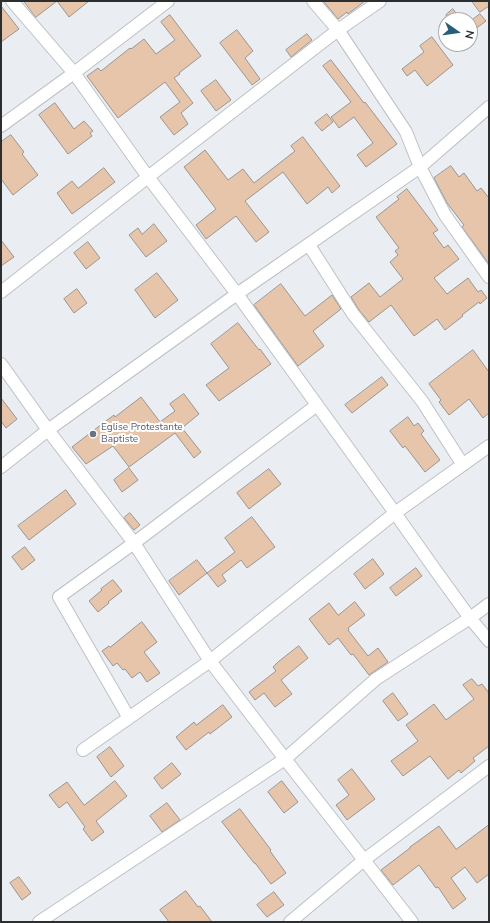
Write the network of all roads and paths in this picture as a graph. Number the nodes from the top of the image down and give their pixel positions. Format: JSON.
{"nodes":[{"id":1,"x":12,"y":1,"type":"edge"},
{"id":2,"x":168,"y":1,"type":"edge"},
{"id":3,"x":313,"y":1,"type":"edge"},
{"id":4,"x":380,"y":1,"type":"edge"},
{"id":5,"x":338,"y":30,"type":"junction"},
{"id":6,"x":74,"y":73,"type":"junction"},
{"id":7,"x":489,"y":107,"type":"edge"},
{"id":8,"x":1,"y":126,"type":"edge"},
{"id":9,"x":420,"y":167,"type":"junction"},
{"id":10,"x":148,"y":177,"type":"junction"},
{"id":11,"x":309,"y":245,"type":"junction"},
{"id":12,"x":489,"y":277,"type":"edge"},
{"id":13,"x":1,"y":292,"type":"edge"},
{"id":14,"x":237,"y":294,"type":"junction"},
{"id":15,"x":1,"y":364,"type":"edge"},
{"id":16,"x":317,"y":405,"type":"junction"},
{"id":17,"x":48,"y":430,"type":"junction"},
{"id":18,"x":489,"y":446,"type":"edge"},
{"id":19,"x":463,"y":464,"type":"junction"},
{"id":20,"x":1,"y":467,"type":"edge"},
{"id":21,"x":395,"y":513,"type":"junction"},
{"id":22,"x":134,"y":542,"type":"junction"},
{"id":23,"x":489,"y":604,"type":"edge"},
{"id":24,"x":470,"y":618,"type":"junction"},
{"id":25,"x":489,"y":641,"type":"edge"},
{"id":26,"x":210,"y":661,"type":"junction"},
{"id":27,"x":129,"y":718,"type":"junction"},
{"id":28,"x":83,"y":750,"type":"dead end"},
{"id":29,"x":285,"y":759,"type":"junction"},
{"id":30,"x":489,"y":766,"type":"edge"},
{"id":31,"x":364,"y":860,"type":"junction"},
{"id":32,"x":39,"y":922,"type":"edge"},
{"id":33,"x":290,"y":922,"type":"edge"},
{"id":34,"x":412,"y":922,"type":"edge"}],
"edges":[{"from":1,"to":6,"type":"street"},
{"from":2,"to":6,"type":"street"},
{"from":3,"to":5,"type":"street"},
{"from":4,"to":5,"type":"street"},
{"from":5,"to":9,"type":"street"},
{"from":5,"to":10,"type":"street"},
{"from":6,"to":8,"type":"street"},
{"from":6,"to":10,"type":"street"},
{"from":7,"to":9,"type":"street"},
{"from":9,"to":11,"type":"street"},
{"from":9,"to":12,"type":"street"},
{"from":10,"to":13,"type":"street"},
{"from":10,"to":14,"type":"street"},
{"from":11,"to":14,"type":"street"},
{"from":11,"to":19,"type":"street"},
{"from":14,"to":16,"type":"street"},
{"from":14,"to":17,"type":"street"},
{"from":15,"to":17,"type":"street"},
{"from":16,"to":21,"type":"street"},
{"from":16,"to":22,"type":"street"},
{"from":17,"to":20,"type":"street"},
{"from":17,"to":22,"type":"street"},
{"from":18,"to":19,"type":"street"},
{"from":19,"to":21,"type":"street"},
{"from":21,"to":24,"type":"street"},
{"from":21,"to":26,"type":"street"},
{"from":22,"to":26,"type":"street"},
{"from":22,"to":27,"type":"street"},
{"from":23,"to":24,"type":"street"},
{"from":24,"to":25,"type":"street"},
{"from":24,"to":29,"type":"street"},
{"from":26,"to":27,"type":"street"},
{"from":26,"to":29,"type":"street"},
{"from":27,"to":28,"type":"street"},
{"from":29,"to":31,"type":"street"},
{"from":29,"to":32,"type":"street"},
{"from":30,"to":31,"type":"street"},
{"from":31,"to":33,"type":"street"},
{"from":31,"to":34,"type":"street"}]}
